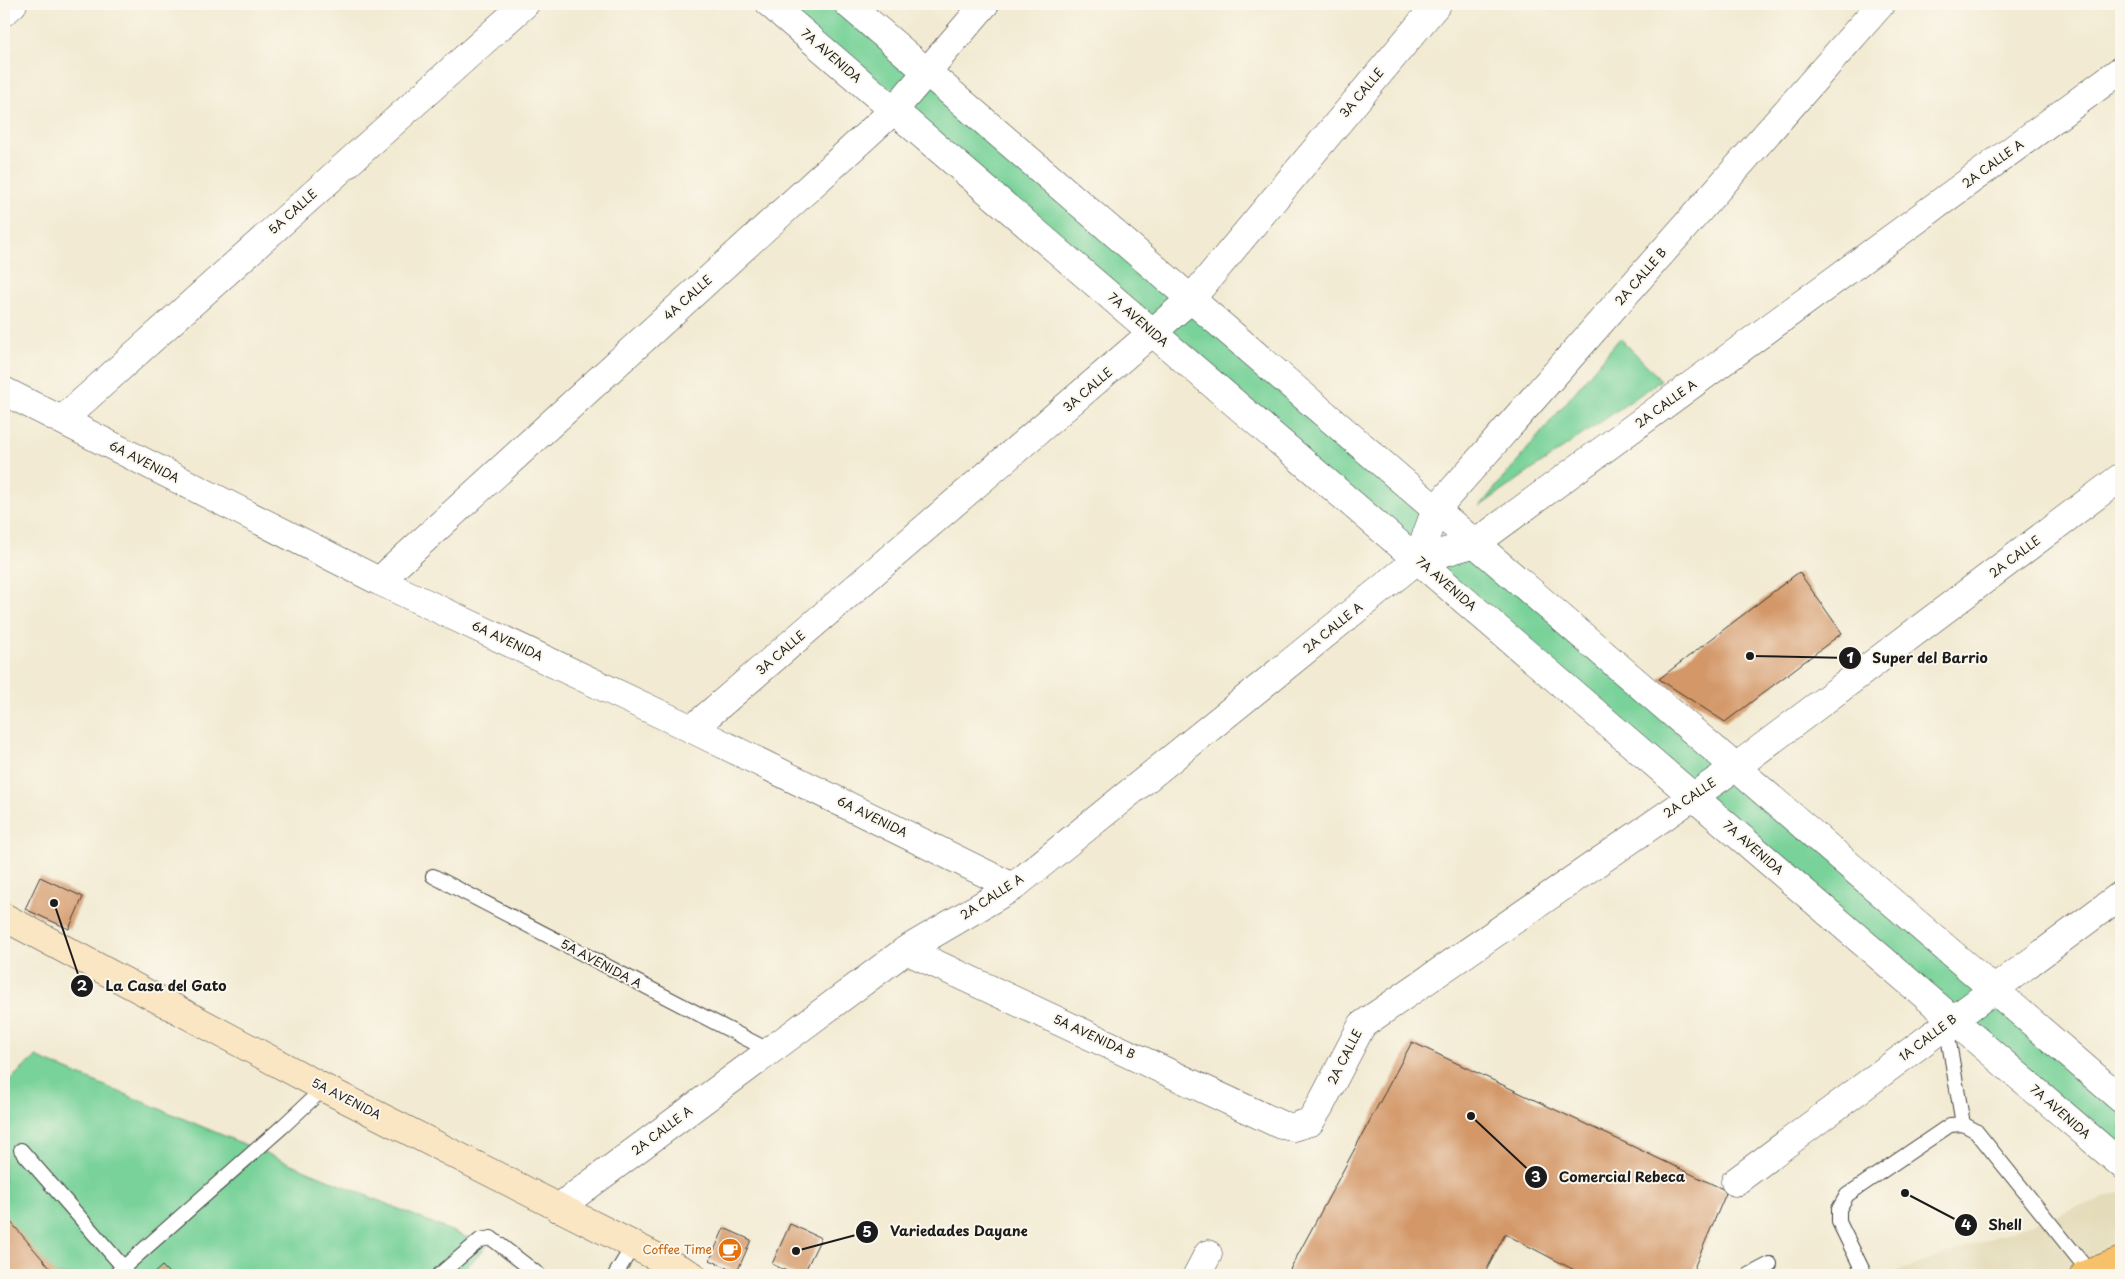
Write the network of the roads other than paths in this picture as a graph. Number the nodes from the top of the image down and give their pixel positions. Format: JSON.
{"nodes":[{"id":1,"x":13,"y":4,"type":"edge"},
{"id":2,"x":525,"y":4,"type":"edge"},
{"id":3,"x":770,"y":4,"type":"edge"},
{"id":4,"x":848,"y":4,"type":"edge"},
{"id":5,"x":985,"y":4,"type":"edge"},
{"id":6,"x":1437,"y":4,"type":"edge"},
{"id":7,"x":1881,"y":4,"type":"edge"},
{"id":8,"x":4,"y":12,"type":"edge"},
{"id":9,"x":2121,"y":70,"type":"edge"},
{"id":10,"x":927,"y":72,"type":"junction"},
{"id":11,"x":894,"y":110,"type":"junction"},
{"id":12,"x":1191,"y":299,"type":"junction"},
{"id":13,"x":1154,"y":333,"type":"junction"},
{"id":14,"x":4,"y":391,"type":"edge"},
{"id":15,"x":62,"y":420,"type":"junction"},
{"id":16,"x":2121,"y":477,"type":"edge"},
{"id":17,"x":1436,"y":509,"type":"junction"},
{"id":18,"x":1476,"y":543,"type":"junction"},
{"id":19,"x":1417,"y":560,"type":"junction"},
{"id":20,"x":379,"y":580,"type":"junction"},
{"id":21,"x":692,"y":729,"type":"junction"},
{"id":22,"x":1736,"y":767,"type":"junction"},
{"id":23,"x":1692,"y":796,"type":"junction"},
{"id":24,"x":433,"y":876,"type":"dead end"},
{"id":25,"x":1012,"y":887,"type":"junction"},
{"id":26,"x":2121,"y":895,"type":"edge"},
{"id":27,"x":4,"y":917,"type":"edge"},
{"id":28,"x":906,"y":950,"type":"junction"},
{"id":29,"x":1995,"y":989,"type":"junction"},
{"id":30,"x":1950,"y":1022,"type":"junction"},
{"id":31,"x":770,"y":1051,"type":"junction"},
{"id":32,"x":324,"y":1088,"type":"junction"},
{"id":33,"x":2121,"y":1099,"type":"edge"},
{"id":34,"x":1963,"y":1124,"type":"junction"},
{"id":35,"x":1281,"y":1125,"type":"joint"},
{"id":36,"x":21,"y":1150,"type":"dead end"},
{"id":37,"x":2121,"y":1164,"type":"edge"},
{"id":38,"x":1735,"y":1182,"type":"dead end"},
{"id":39,"x":558,"y":1208,"type":"junction"},
{"id":40,"x":633,"y":1246,"type":"junction"},
{"id":41,"x":2121,"y":1261,"type":"edge"},
{"id":42,"x":1770,"y":1264,"type":"dead end"},
{"id":43,"x":120,"y":1271,"type":"edge"},
{"id":44,"x":2087,"y":1274,"type":"edge"},
{"id":45,"x":440,"y":1275,"type":"edge"},
{"id":46,"x":539,"y":1275,"type":"edge"},
{"id":47,"x":615,"y":1275,"type":"edge"},
{"id":48,"x":692,"y":1275,"type":"edge"},
{"id":49,"x":1749,"y":1275,"type":"edge"},
{"id":50,"x":1865,"y":1275,"type":"edge"}],
"edges":[{"from":1,"to":8,"type":"street"},
{"from":2,"to":15,"type":"street","name":"5A CALLE"},
{"from":3,"to":11,"type":"street","name":"7A AVENIDA"},
{"from":4,"to":10,"type":"street"},
{"from":5,"to":10,"type":"street","name":"4A CALLE"},
{"from":6,"to":12,"type":"street","name":"3A CALLE"},
{"from":7,"to":17,"type":"street","name":"2A CALLE B"},
{"from":9,"to":18,"type":"street","name":"2A CALLE A"},
{"from":10,"to":11,"type":"street","name":"4A CALLE"},
{"from":10,"to":12,"type":"street"},
{"from":11,"to":13,"type":"street","name":"7A AVENIDA"},
{"from":11,"to":20,"type":"street","name":"4A CALLE"},
{"from":12,"to":13,"type":"street","name":"3A CALLE"},
{"from":12,"to":17,"type":"street"},
{"from":13,"to":19,"type":"street","name":"7A AVENIDA"},
{"from":13,"to":21,"type":"street","name":"3A CALLE"},
{"from":14,"to":15,"type":"street","name":"6A AVENIDA"},
{"from":15,"to":20,"type":"street","name":"6A AVENIDA"},
{"from":16,"to":22,"type":"street","name":"2A CALLE"},
{"from":17,"to":18,"type":"street"},
{"from":17,"to":19,"type":"street","name":"2A CALLE B"},
{"from":18,"to":19,"type":"street","name":"2A CALLE A"},
{"from":18,"to":22,"type":"street"},
{"from":19,"to":23,"type":"street","name":"7A AVENIDA"},
{"from":19,"to":25,"type":"street","name":"2A CALLE A"},
{"from":20,"to":21,"type":"street","name":"6A AVENIDA"},
{"from":21,"to":25,"type":"street","name":"6A AVENIDA"},
{"from":22,"to":23,"type":"street","name":"2A CALLE"},
{"from":22,"to":29,"type":"street"},
{"from":23,"to":30,"type":"street","name":"7A AVENIDA"},
{"from":23,"to":35,"type":"street","name":"2A CALLE"},
{"from":24,"to":31,"type":"lane","name":"5A AVENIDA A"},
{"from":25,"to":28,"type":"street","name":"2A CALLE A"},
{"from":26,"to":29,"type":"street","name":"1A CALLE B"},
{"from":27,"to":32,"type":"main road","name":"5A AVENIDA"},
{"from":28,"to":31,"type":"street","name":"2A CALLE A"},
{"from":28,"to":35,"type":"street","name":"5A AVENIDA B"},
{"from":29,"to":30,"type":"street","name":"1A CALLE B"},
{"from":29,"to":33,"type":"street"},
{"from":30,"to":34,"type":"lane"},
{"from":30,"to":37,"type":"street","name":"7A AVENIDA"},
{"from":30,"to":38,"type":"street","name":"1A CALLE B"},
{"from":31,"to":39,"type":"street","name":"2A CALLE A"},
{"from":32,"to":39,"type":"main road","name":"5A AVENIDA"},
{"from":32,"to":43,"type":"lane"},
{"from":34,"to":44,"type":"lane"},
{"from":34,"to":50,"type":"lane"},
{"from":36,"to":43,"type":"lane"},
{"from":39,"to":40,"type":"main road","name":"5A AVENIDA"},
{"from":40,"to":47,"type":"lane"},
{"from":40,"to":48,"type":"main road","name":"5A AVENIDA"},
{"from":41,"to":44,"type":"main road"},
{"from":42,"to":49,"type":"lane"},
{"from":45,"to":46,"type":"lane"}]}
